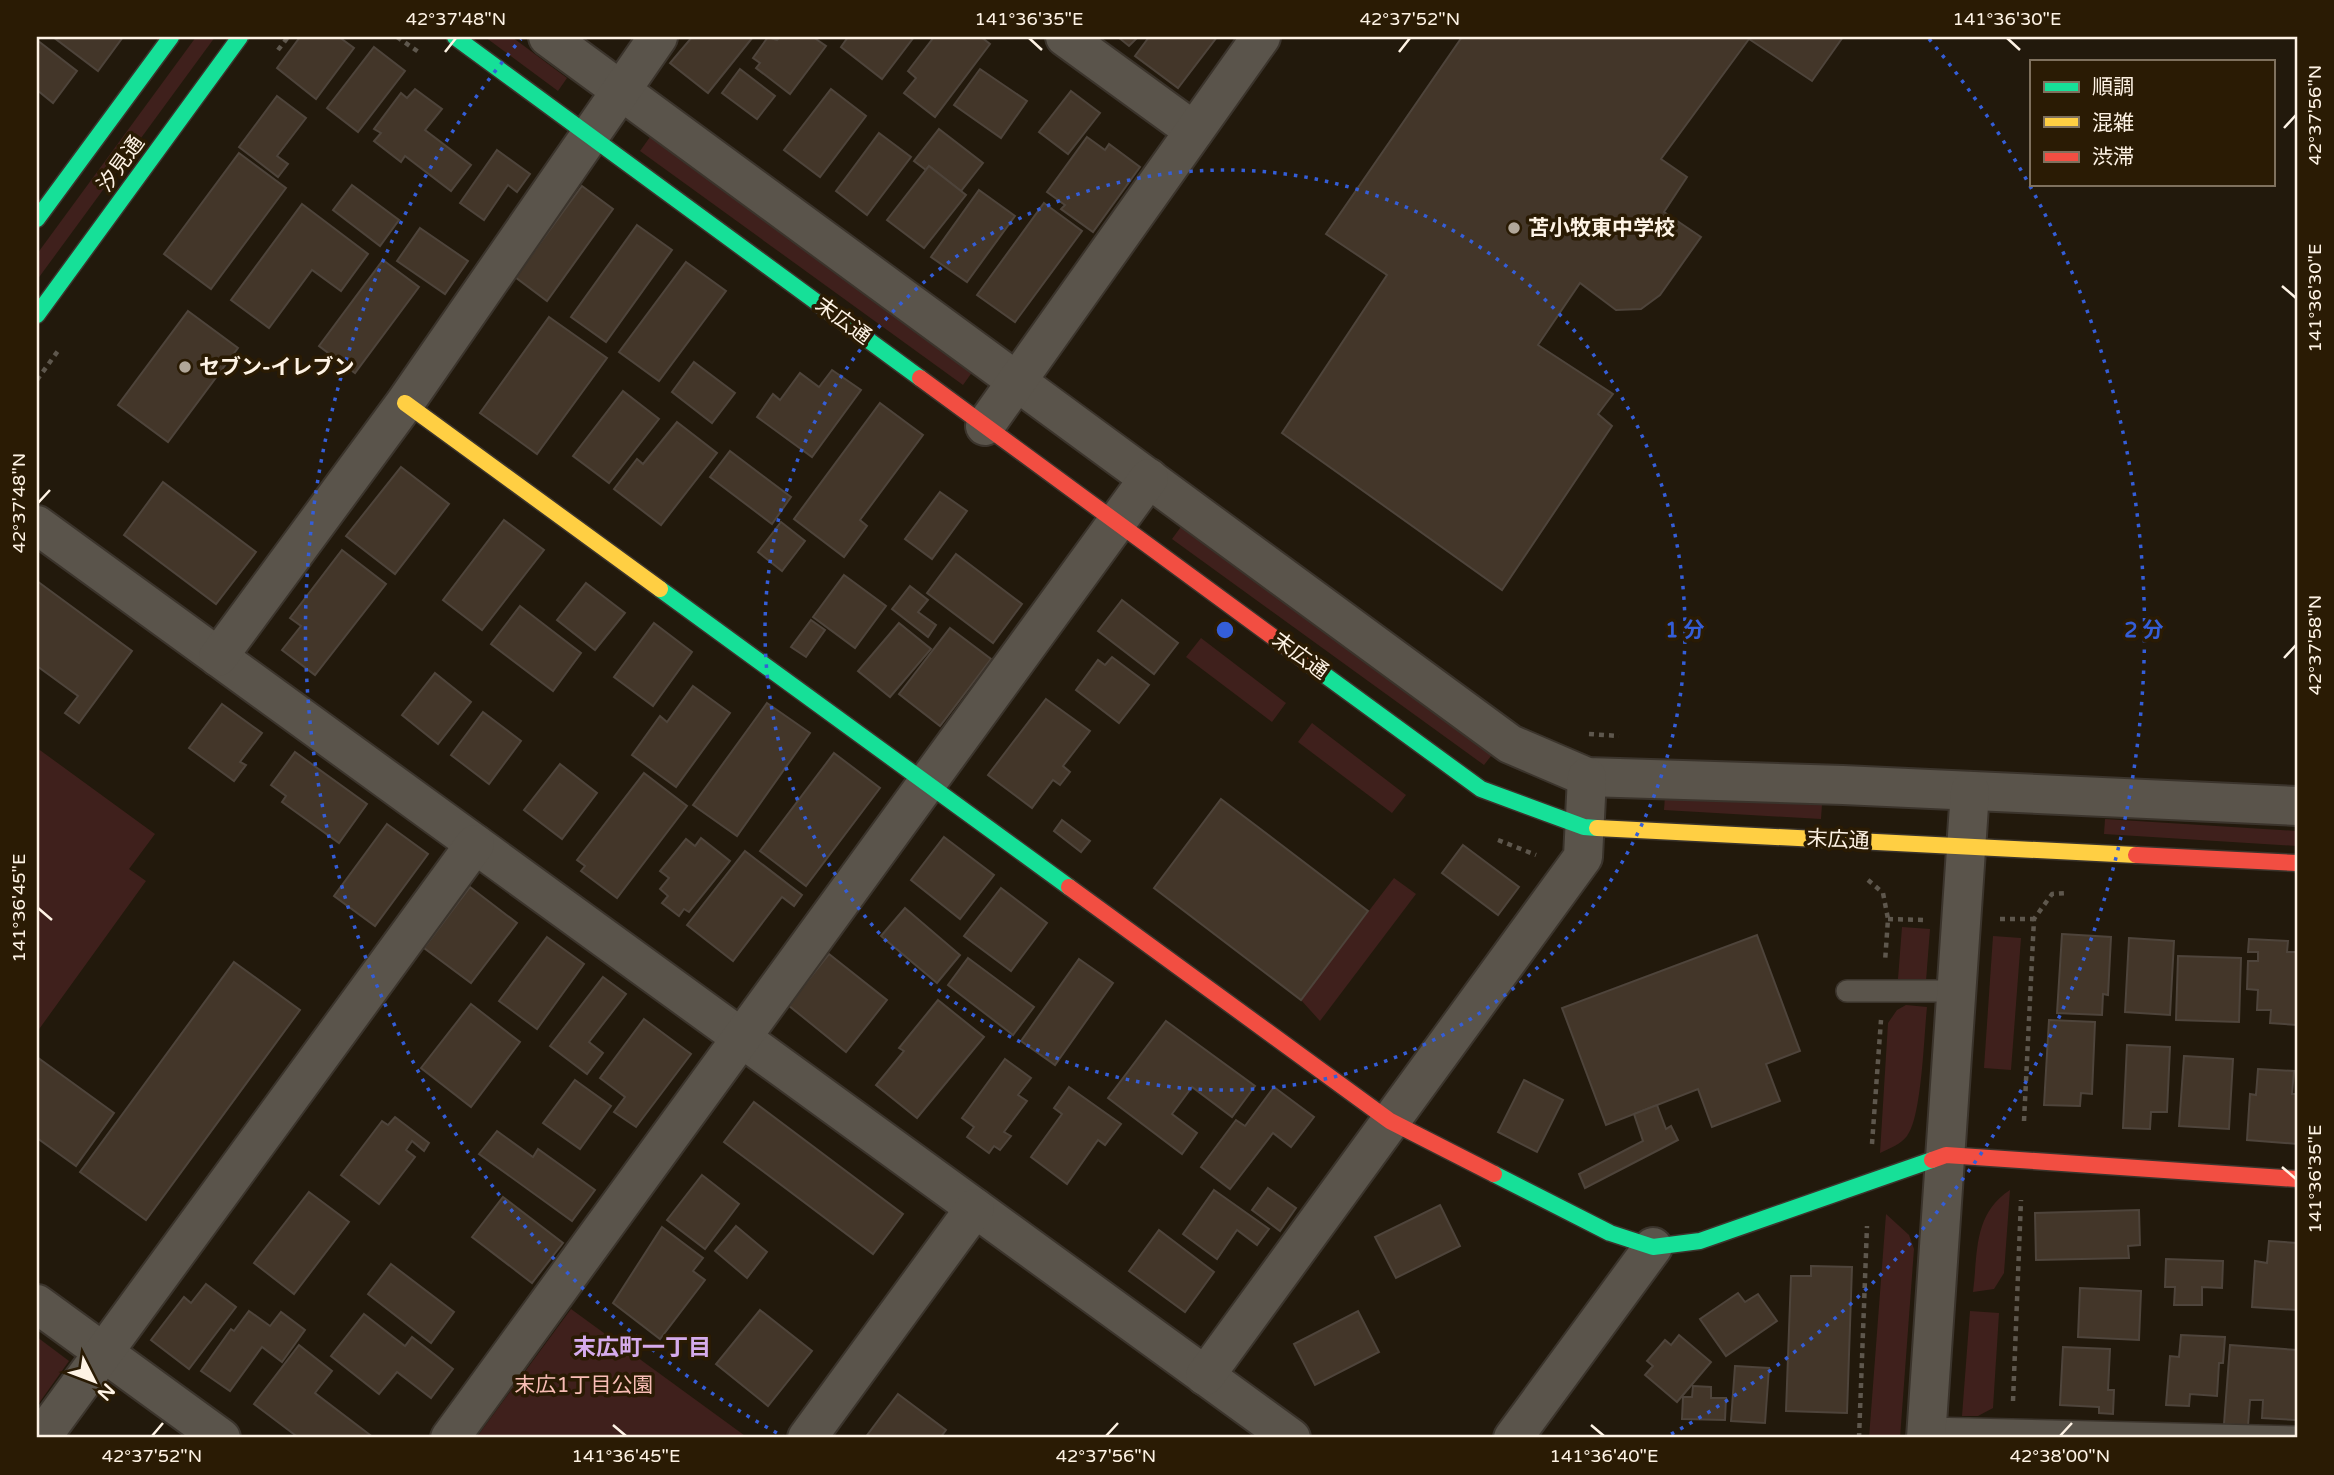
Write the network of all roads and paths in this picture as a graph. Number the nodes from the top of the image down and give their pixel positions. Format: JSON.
{"nodes":[{"id":1,"x":171,"y":37,"type":"edge"},
{"id":2,"x":240,"y":37,"type":"edge"},
{"id":3,"x":455,"y":37,"type":"edge"},
{"id":4,"x":548,"y":37,"type":"edge"},
{"id":5,"x":659,"y":37,"type":"edge"},
{"id":6,"x":1065,"y":37,"type":"edge"},
{"id":7,"x":1261,"y":37,"type":"edge"},
{"id":8,"x":621,"y":90,"type":"junction"},
{"id":9,"x":1194,"y":131,"type":"junction"},
{"id":10,"x":590,"y":136,"type":"junction"},
{"id":11,"x":37,"y":219,"type":"edge"},
{"id":12,"x":37,"y":315,"type":"edge"},
{"id":13,"x":1016,"y":381,"type":"junction"},
{"id":14,"x":405,"y":403,"type":"junction"},
{"id":15,"x":985,"y":426,"type":"junction"},
{"id":16,"x":1149,"y":478,"type":"junction"},
{"id":17,"x":1117,"y":522,"type":"junction"},
{"id":18,"x":37,"y":525,"type":"edge"},
{"id":19,"x":218,"y":657,"type":"junction"},
{"id":20,"x":1577,"y":733,"type":"dead end"},
{"id":21,"x":1631,"y":737,"type":"dead end"},
{"id":22,"x":1587,"y":777,"type":"junction"},
{"id":23,"x":927,"y":784,"type":"junction"},
{"id":24,"x":1970,"y":791,"type":"junction"},
{"id":25,"x":2297,"y":806,"type":"edge"},
{"id":26,"x":1584,"y":827,"type":"junction"},
{"id":27,"x":475,"y":844,"type":"junction"},
{"id":28,"x":1967,"y":846,"type":"junction"},
{"id":29,"x":2297,"y":863,"type":"edge"},
{"id":30,"x":2066,"y":893,"type":"dead end"},
{"id":31,"x":1847,"y":990,"type":"dead end"},
{"id":32,"x":1957,"y":991,"type":"junction"},
{"id":33,"x":741,"y":1038,"type":"junction"},
{"id":34,"x":1390,"y":1121,"type":"junction"},
{"id":35,"x":1945,"y":1155,"type":"junction"},
{"id":36,"x":2023,"y":1161,"type":"junction"},
{"id":37,"x":2297,"y":1179,"type":"edge"},
{"id":38,"x":975,"y":1208,"type":"junction"},
{"id":39,"x":1653,"y":1247,"type":"junction"},
{"id":40,"x":37,"y":1304,"type":"edge"},
{"id":41,"x":104,"y":1353,"type":"junction"},
{"id":42,"x":1205,"y":1376,"type":"junction"},
{"id":43,"x":2011,"y":1430,"type":"junction"},
{"id":44,"x":1926,"y":1433,"type":"edge"},
{"id":45,"x":2297,"y":1437,"type":"edge"},
{"id":46,"x":41,"y":1438,"type":"edge"},
{"id":47,"x":221,"y":1438,"type":"edge"},
{"id":48,"x":450,"y":1438,"type":"edge"},
{"id":49,"x":807,"y":1438,"type":"edge"},
{"id":50,"x":1290,"y":1438,"type":"edge"},
{"id":51,"x":1515,"y":1438,"type":"edge"}],
"edges":[{"from":1,"to":11,"type":"street","name":"汐見通"},
{"from":2,"to":12,"type":"street","name":"汐見通"},
{"from":3,"to":10,"type":"street","name":"末広通"},
{"from":4,"to":8,"type":"street"},
{"from":5,"to":8,"type":"street"},
{"from":6,"to":9,"type":"street"},
{"from":7,"to":9,"type":"street"},
{"from":8,"to":10,"type":"street"},
{"from":8,"to":13,"type":"street"},
{"from":9,"to":13,"type":"street"},
{"from":10,"to":14,"type":"street"},
{"from":10,"to":15,"type":"street","name":"末広通"},
{"from":13,"to":15,"type":"street"},
{"from":13,"to":16,"type":"street"},
{"from":14,"to":19,"type":"street"},
{"from":14,"to":23,"type":"street"},
{"from":15,"to":17,"type":"street","name":"末広通"},
{"from":16,"to":17,"type":"street"},
{"from":16,"to":22,"type":"street"},
{"from":17,"to":23,"type":"street"},
{"from":17,"to":26,"type":"street","name":"末広通"},
{"from":18,"to":19,"type":"street"},
{"from":19,"to":27,"type":"street"},
{"from":20,"to":21,"type":"path"},
{"from":22,"to":24,"type":"street"},
{"from":22,"to":26,"type":"street"},
{"from":23,"to":33,"type":"street"},
{"from":23,"to":34,"type":"street"},
{"from":24,"to":25,"type":"street"},
{"from":24,"to":28,"type":"street"},
{"from":26,"to":28,"type":"street","name":"末広通"},
{"from":26,"to":34,"type":"street"},
{"from":27,"to":33,"type":"street"},
{"from":27,"to":41,"type":"street"},
{"from":28,"to":29,"type":"street","name":"末広通"},
{"from":28,"to":32,"type":"street"},
{"from":30,"to":36,"type":"path"},
{"from":31,"to":32,"type":"lane"},
{"from":32,"to":35,"type":"street"},
{"from":33,"to":38,"type":"street"},
{"from":33,"to":48,"type":"street"},
{"from":34,"to":39,"type":"street"},
{"from":34,"to":42,"type":"street"},
{"from":35,"to":36,"type":"street"},
{"from":35,"to":39,"type":"street"},
{"from":35,"to":44,"type":"street"},
{"from":36,"to":37,"type":"street"},
{"from":36,"to":43,"type":"path"},
{"from":38,"to":42,"type":"street"},
{"from":38,"to":49,"type":"street"},
{"from":39,"to":51,"type":"street"},
{"from":40,"to":41,"type":"street"},
{"from":41,"to":46,"type":"street"},
{"from":41,"to":47,"type":"street"},
{"from":42,"to":50,"type":"street"},
{"from":43,"to":44,"type":"lane"},
{"from":43,"to":45,"type":"lane"}]}
